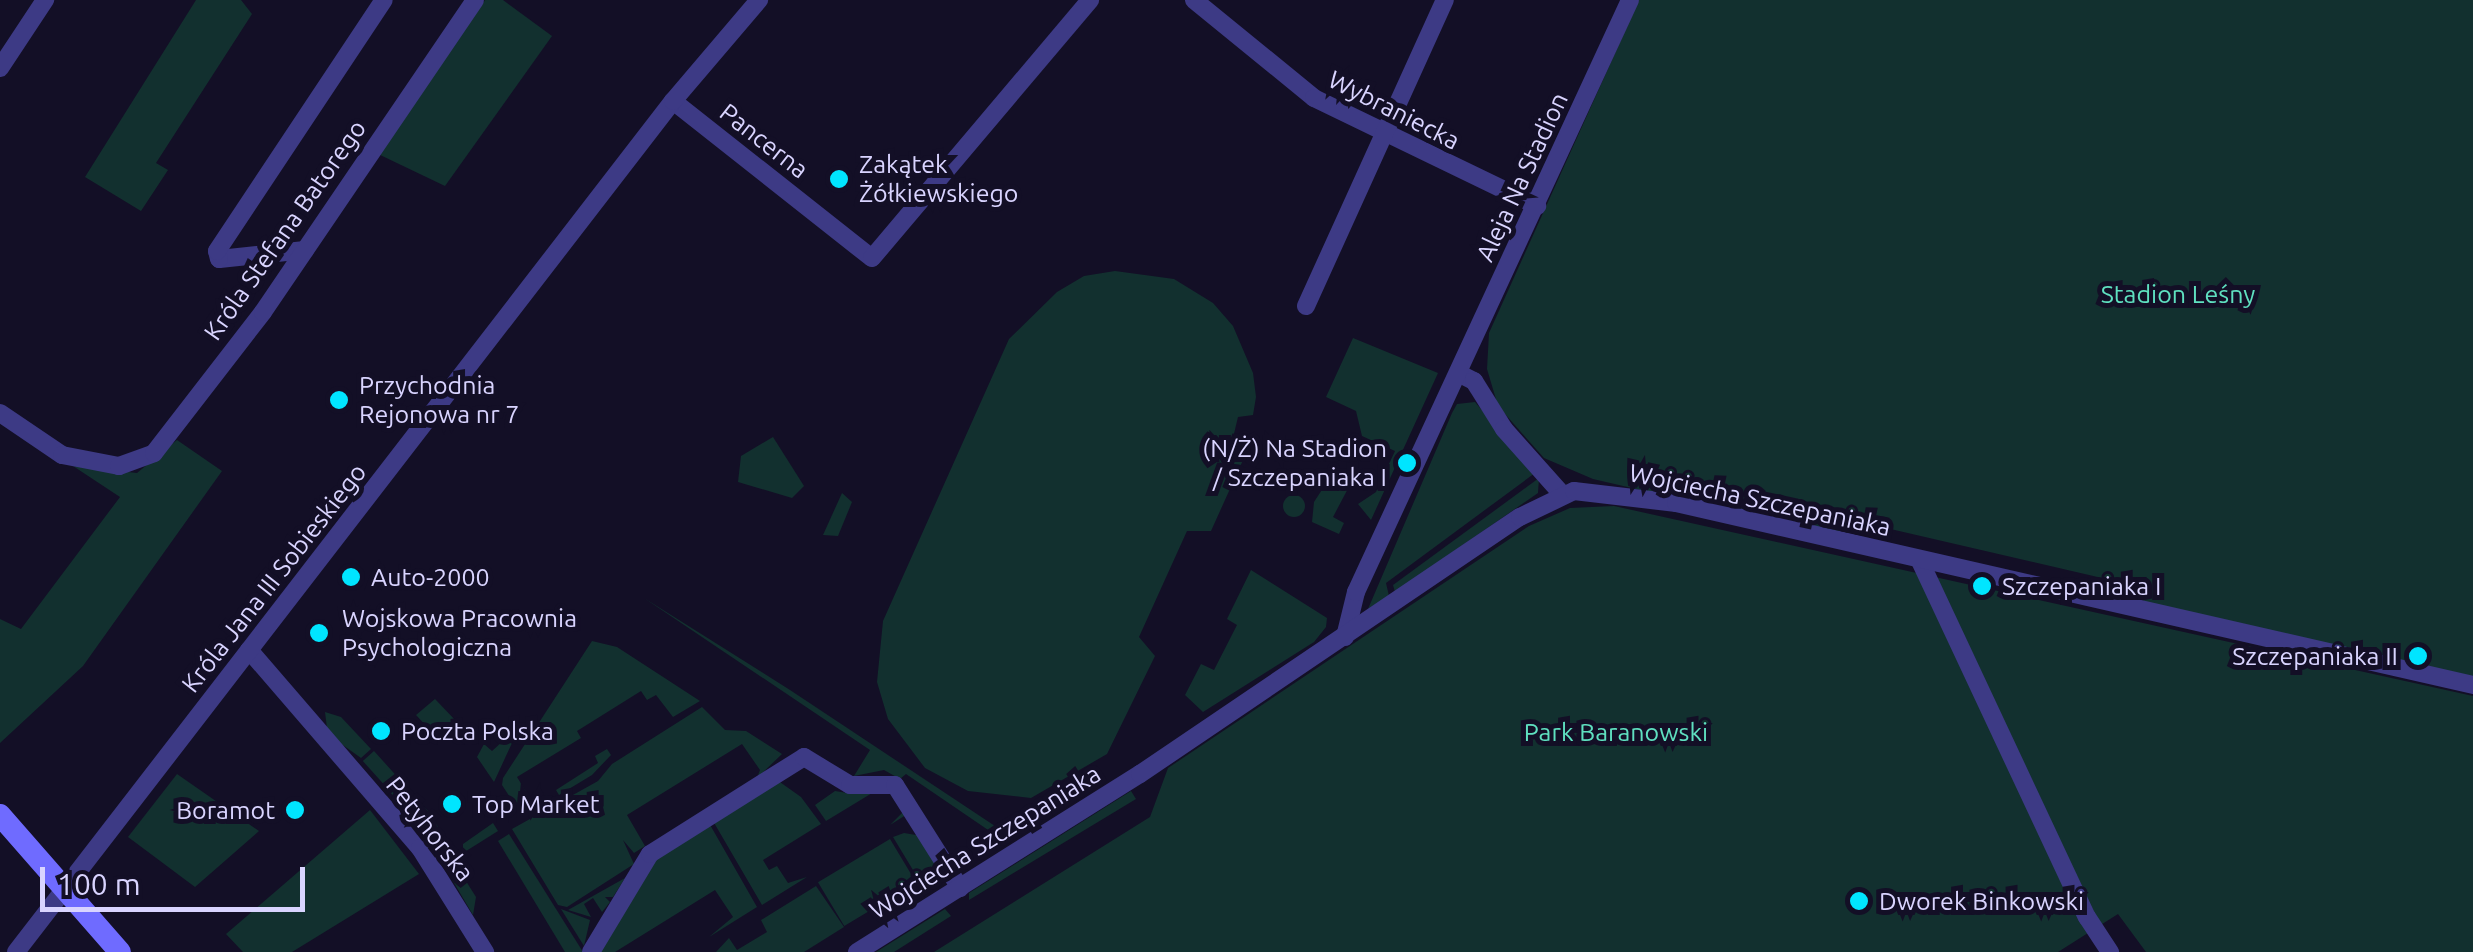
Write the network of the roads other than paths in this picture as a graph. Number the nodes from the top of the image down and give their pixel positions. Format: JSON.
{"nodes":[{"id":1,"x":44,"y":0,"type":"edge"},
{"id":2,"x":384,"y":0,"type":"edge"},
{"id":3,"x":476,"y":0,"type":"edge"},
{"id":4,"x":759,"y":0,"type":"edge"},
{"id":5,"x":1090,"y":0,"type":"edge"},
{"id":6,"x":1194,"y":0,"type":"edge"},
{"id":7,"x":1444,"y":0,"type":"edge"},
{"id":8,"x":1630,"y":0,"type":"edge"},
{"id":9,"x":0,"y":68,"type":"edge"},
{"id":10,"x":673,"y":102,"type":"junction"},
{"id":11,"x":1382,"y":136,"type":"junction"},
{"id":12,"x":1536,"y":206,"type":"junction"},
{"id":13,"x":305,"y":250,"type":"junction"},
{"id":14,"x":1306,"y":306,"type":"dead end"},
{"id":15,"x":1460,"y":374,"type":"junction"},
{"id":16,"x":0,"y":413,"type":"edge"},
{"id":17,"x":1562,"y":494,"type":"junction"},
{"id":18,"x":1920,"y":561,"type":"junction"},
{"id":19,"x":1345,"y":636,"type":"junction"},
{"id":20,"x":249,"y":650,"type":"junction"},
{"id":21,"x":2473,"y":685,"type":"edge"},
{"id":22,"x":0,"y":815,"type":"edge"},
{"id":23,"x":960,"y":888,"type":"junction"},
{"id":24,"x":65,"y":889,"type":"junction"},
{"id":25,"x":16,"y":952,"type":"edge"},
{"id":26,"x":120,"y":952,"type":"edge"},
{"id":27,"x":486,"y":952,"type":"edge"},
{"id":28,"x":591,"y":952,"type":"edge"},
{"id":29,"x":858,"y":952,"type":"edge"},
{"id":30,"x":2110,"y":952,"type":"edge"}],
"edges":[{"from":1,"to":9,"type":"street"},
{"from":2,"to":13,"type":"street"},
{"from":3,"to":13,"type":"street","name":"Króla Stefana Batorego"},
{"from":4,"to":10,"type":"street","name":"Króla Jana III Sobieskiego"},
{"from":5,"to":10,"type":"street","name":"Pancerna"},
{"from":6,"to":11,"type":"street","name":"Wybraniecka"},
{"from":7,"to":11,"type":"street"},
{"from":8,"to":12,"type":"street","name":"Aleja Na Stadion"},
{"from":10,"to":20,"type":"street","name":"Króla Jana III Sobieskiego"},
{"from":11,"to":12,"type":"street","name":"Wybraniecka"},
{"from":11,"to":14,"type":"street"},
{"from":12,"to":15,"type":"street","name":"Aleja Na Stadion"},
{"from":13,"to":16,"type":"street","name":"Króla Stefana Batorego"},
{"from":15,"to":17,"type":"street"},
{"from":15,"to":19,"type":"street","name":"Aleja Na Stadion"},
{"from":17,"to":18,"type":"street","name":"Wojciecha Szczepaniaka"},
{"from":17,"to":19,"type":"street","name":"Wojciecha Szczepaniaka"},
{"from":18,"to":21,"type":"street","name":"Wojciecha Szczepaniaka"},
{"from":18,"to":30,"type":"street"},
{"from":19,"to":23,"type":"street","name":"Wojciecha Szczepaniaka"},
{"from":20,"to":24,"type":"street","name":"Króla Jana III Sobieskiego"},
{"from":20,"to":27,"type":"street","name":"Petyhorska"},
{"from":22,"to":24,"type":"main road"},
{"from":23,"to":28,"type":"street"},
{"from":23,"to":29,"type":"street","name":"Wojciecha Szczepaniaka"},
{"from":24,"to":25,"type":"street","name":"Króla Jana III Sobieskiego"},
{"from":24,"to":26,"type":"main road"}]}
